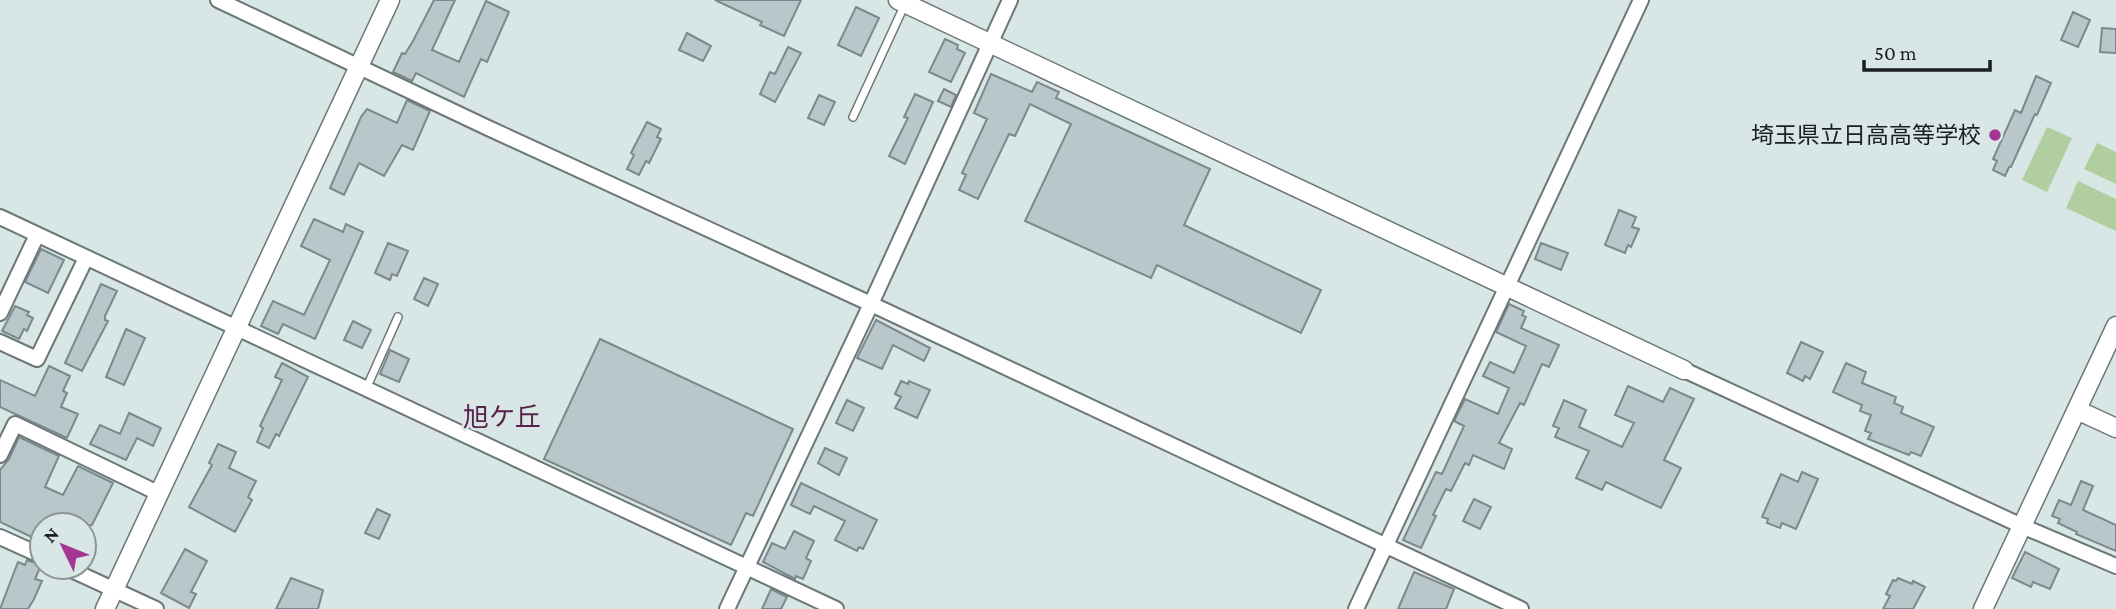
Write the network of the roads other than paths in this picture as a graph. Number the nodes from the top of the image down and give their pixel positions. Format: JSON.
{"nodes":[{"id":1,"x":218,"y":0,"type":"edge"},
{"id":2,"x":390,"y":0,"type":"edge"},
{"id":3,"x":1010,"y":0,"type":"edge"},
{"id":4,"x":1641,"y":0,"type":"edge"},
{"id":5,"x":902,"y":2,"type":"edge"},
{"id":6,"x":990,"y":42,"type":"junction"},
{"id":7,"x":358,"y":67,"type":"junction"},
{"id":8,"x":853,"y":117,"type":"dead end"},
{"id":9,"x":0,"y":218,"type":"edge"},
{"id":10,"x":37,"y":235,"type":"junction"},
{"id":11,"x":86,"y":258,"type":"junction"},
{"id":12,"x":1505,"y":287,"type":"junction"},
{"id":13,"x":871,"y":304,"type":"junction"},
{"id":14,"x":0,"y":313,"type":"edge"},
{"id":15,"x":398,"y":317,"type":"dead end"},
{"id":16,"x":2116,"y":326,"type":"edge"},
{"id":17,"x":236,"y":328,"type":"junction"},
{"id":18,"x":0,"y":342,"type":"edge"},
{"id":19,"x":1684,"y":370,"type":"joint"},
{"id":20,"x":366,"y":389,"type":"junction"},
{"id":21,"x":2077,"y":410,"type":"junction"},
{"id":22,"x":2116,"y":428,"type":"edge"},
{"id":23,"x":0,"y":455,"type":"edge"},
{"id":24,"x":160,"y":494,"type":"junction"},
{"id":25,"x":2022,"y":526,"type":"junction"},
{"id":26,"x":0,"y":537,"type":"edge"},
{"id":27,"x":1386,"y":546,"type":"junction"},
{"id":28,"x":28,"y":550,"type":"edge"},
{"id":29,"x":2116,"y":566,"type":"edge"},
{"id":30,"x":746,"y":568,"type":"junction"},
{"id":31,"x":96,"y":581,"type":"edge"},
{"id":32,"x":114,"y":589,"type":"junction"},
{"id":33,"x":105,"y":609,"type":"edge"},
{"id":34,"x":156,"y":609,"type":"edge"},
{"id":35,"x":727,"y":609,"type":"edge"},
{"id":36,"x":836,"y":609,"type":"edge"},
{"id":37,"x":1356,"y":609,"type":"edge"},
{"id":38,"x":1521,"y":609,"type":"edge"},
{"id":39,"x":1983,"y":609,"type":"edge"}],
"edges":[{"from":1,"to":7,"type":"street"},
{"from":2,"to":7,"type":"street"},
{"from":3,"to":6,"type":"street"},
{"from":4,"to":12,"type":"street"},
{"from":5,"to":6,"type":"street"},
{"from":5,"to":8,"type":"lane"},
{"from":6,"to":12,"type":"street"},
{"from":6,"to":13,"type":"street"},
{"from":7,"to":13,"type":"street"},
{"from":7,"to":17,"type":"street"},
{"from":9,"to":10,"type":"street"},
{"from":10,"to":11,"type":"street"},
{"from":10,"to":14,"type":"street"},
{"from":11,"to":17,"type":"street"},
{"from":11,"to":18,"type":"street"},
{"from":12,"to":19,"type":"street"},
{"from":12,"to":27,"type":"street"},
{"from":13,"to":27,"type":"street"},
{"from":13,"to":30,"type":"street"},
{"from":15,"to":20,"type":"lane"},
{"from":16,"to":21,"type":"street"},
{"from":17,"to":20,"type":"street"},
{"from":17,"to":24,"type":"street"},
{"from":19,"to":25,"type":"street"},
{"from":20,"to":30,"type":"street"},
{"from":21,"to":22,"type":"street"},
{"from":21,"to":25,"type":"street"},
{"from":23,"to":24,"type":"street"},
{"from":24,"to":32,"type":"street"},
{"from":25,"to":29,"type":"street"},
{"from":25,"to":39,"type":"street"},
{"from":26,"to":28,"type":"street"},
{"from":27,"to":37,"type":"street"},
{"from":27,"to":38,"type":"street"},
{"from":30,"to":35,"type":"street"},
{"from":30,"to":36,"type":"street"},
{"from":31,"to":32,"type":"street"},
{"from":32,"to":33,"type":"street"},
{"from":32,"to":34,"type":"street"}]}
